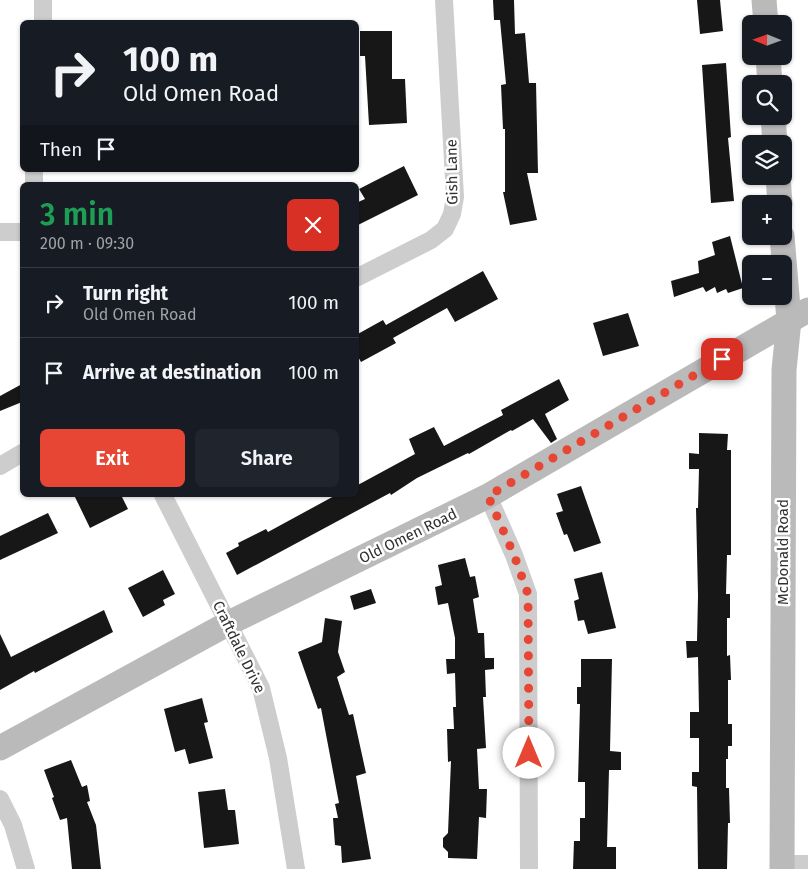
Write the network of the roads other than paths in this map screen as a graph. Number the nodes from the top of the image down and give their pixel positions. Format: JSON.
{"nodes":[{"id":1,"x":43,"y":0,"type":"edge"},
{"id":2,"x":444,"y":0,"type":"edge"},
{"id":3,"x":764,"y":0,"type":"edge"},
{"id":4,"x":765,"y":15,"type":"edge"},
{"id":5,"x":43,"y":20,"type":"edge"},
{"id":6,"x":0,"y":232,"type":"edge"},
{"id":7,"x":20,"y":232,"type":"edge"},
{"id":8,"x":784,"y":245,"type":"edge"},
{"id":9,"x":359,"y":276,"type":"edge"},
{"id":10,"x":798,"y":315,"type":"edge"},
{"id":11,"x":20,"y":454,"type":"edge"},
{"id":12,"x":0,"y":466,"type":"edge"},
{"id":13,"x":488,"y":496,"type":"junction"},
{"id":14,"x":164,"y":497,"type":"edge"},
{"id":15,"x":230,"y":624,"type":"junction"},
{"id":16,"x":0,"y":748,"type":"edge"},
{"id":17,"x":0,"y":799,"type":"edge"},
{"id":18,"x":808,"y":864,"type":"edge"},
{"id":19,"x":782,"y":866,"type":"edge"},
{"id":20,"x":26,"y":869,"type":"edge"},
{"id":21,"x":296,"y":869,"type":"edge"},
{"id":22,"x":528,"y":869,"type":"edge"}],
"edges":[{"from":1,"to":5,"type":"street"},
{"from":2,"to":9,"type":"street","name":"Gish Lane"},
{"from":3,"to":4,"type":"street"},
{"from":6,"to":7,"type":"street"},
{"from":8,"to":10,"type":"street","name":"McDonald Road"},
{"from":10,"to":13,"type":"street","name":"Old Omen Road"},
{"from":10,"to":19,"type":"street","name":"McDonald Road"},
{"from":11,"to":12,"type":"street"},
{"from":13,"to":15,"type":"street","name":"Old Omen Road"},
{"from":13,"to":22,"type":"street"},
{"from":14,"to":15,"type":"street","name":"Craftdale Drive"},
{"from":15,"to":16,"type":"street","name":"Old Omen Road"},
{"from":15,"to":21,"type":"street","name":"Craftdale Drive"},
{"from":17,"to":20,"type":"street"},
{"from":18,"to":19,"type":"street"}]}
